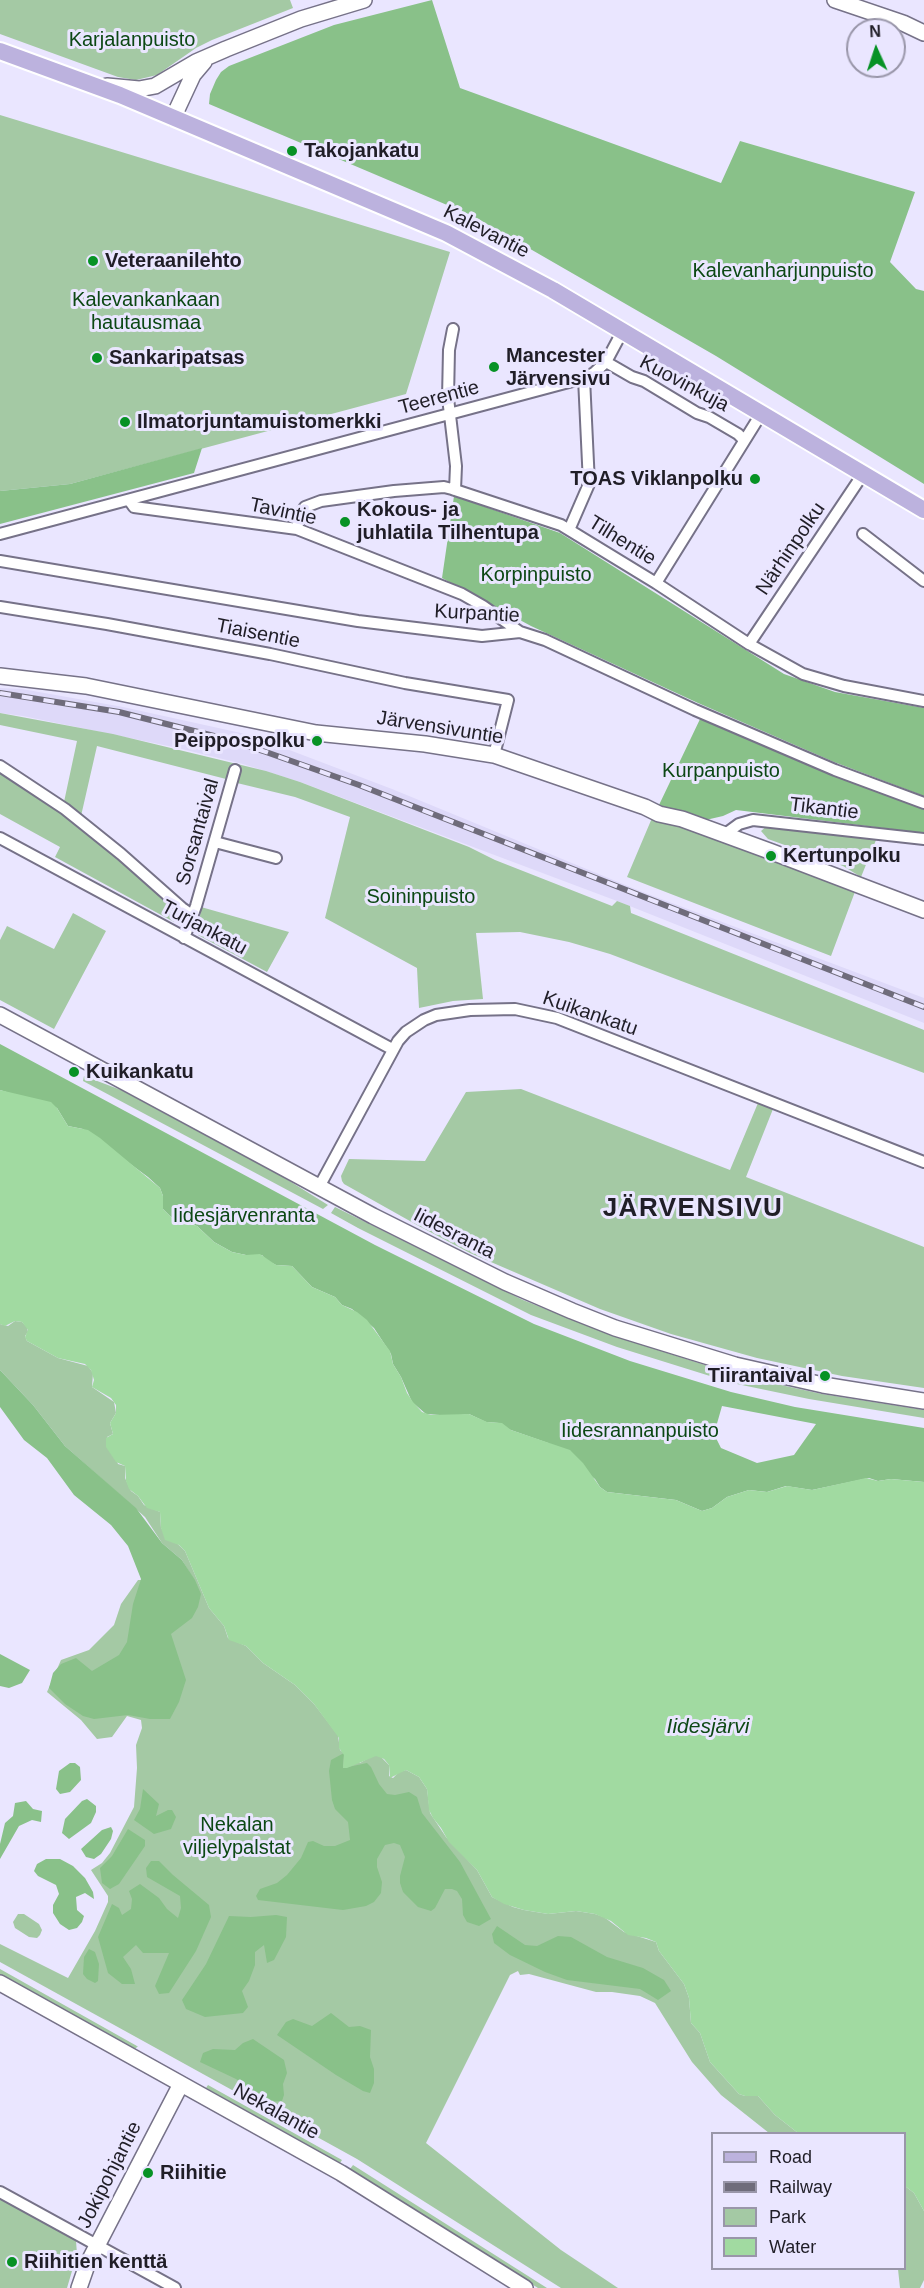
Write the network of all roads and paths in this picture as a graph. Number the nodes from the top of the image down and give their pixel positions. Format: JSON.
{"nodes":[{"id":1,"x":364,"y":0,"type":"edge"},
{"id":2,"x":835,"y":0,"type":"edge"},
{"id":3,"x":924,"y":33,"type":"edge"},
{"id":4,"x":0,"y":51,"type":"edge"},
{"id":5,"x":213,"y":54,"type":"junction"},
{"id":6,"x":81,"y":80,"type":"junction"},
{"id":7,"x":173,"y":118,"type":"junction"},
{"id":8,"x":453,"y":329,"type":"dead end"},
{"id":9,"x":622,"y":332,"type":"junction"},
{"id":10,"x":606,"y":362,"type":"junction"},
{"id":11,"x":584,"y":378,"type":"junction"},
{"id":12,"x":449,"y":413,"type":"junction"},
{"id":13,"x":761,"y":414,"type":"junction"},
{"id":14,"x":744,"y":441,"type":"junction"},
{"id":15,"x":863,"y":474,"type":"junction"},
{"id":16,"x":456,"y":490,"type":"junction"},
{"id":17,"x":129,"y":500,"type":"junction"},
{"id":18,"x":924,"y":510,"type":"edge"},
{"id":19,"x":297,"y":529,"type":"junction"},
{"id":20,"x":569,"y":530,"type":"junction"},
{"id":21,"x":0,"y":534,"type":"edge"},
{"id":22,"x":863,"y":534,"type":"dead end"},
{"id":23,"x":0,"y":561,"type":"edge"},
{"id":24,"x":924,"y":581,"type":"edge"},
{"id":25,"x":656,"y":583,"type":"junction"},
{"id":26,"x":0,"y":607,"type":"edge"},
{"id":27,"x":520,"y":632,"type":"junction"},
{"id":28,"x":749,"y":644,"type":"junction"},
{"id":29,"x":0,"y":676,"type":"edge"},
{"id":30,"x":924,"y":701,"type":"edge"},
{"id":31,"x":494,"y":755,"type":"junction"},
{"id":32,"x":0,"y":766,"type":"edge"},
{"id":33,"x":235,"y":770,"type":"dead end"},
{"id":34,"x":924,"y":803,"type":"edge"},
{"id":35,"x":724,"y":835,"type":"junction"},
{"id":36,"x":0,"y":838,"type":"edge"},
{"id":37,"x":924,"y":839,"type":"edge"},
{"id":38,"x":215,"y":842,"type":"junction"},
{"id":39,"x":276,"y":858,"type":"dead end"},
{"id":40,"x":924,"y":910,"type":"edge"},
{"id":41,"x":192,"y":915,"type":"junction"},
{"id":42,"x":184,"y":938,"type":"junction"},
{"id":43,"x":0,"y":1015,"type":"edge"},
{"id":44,"x":392,"y":1049,"type":"junction"},
{"id":45,"x":924,"y":1162,"type":"edge"},
{"id":46,"x":319,"y":1187,"type":"junction"},
{"id":47,"x":924,"y":1401,"type":"edge"},
{"id":48,"x":0,"y":1983,"type":"edge"},
{"id":49,"x":181,"y":2084,"type":"junction"},
{"id":50,"x":0,"y":2192,"type":"edge"},
{"id":51,"x":97,"y":2245,"type":"junction"},
{"id":52,"x":80,"y":2288,"type":"edge"},
{"id":53,"x":175,"y":2288,"type":"edge"},
{"id":54,"x":525,"y":2288,"type":"edge"}],
"edges":[{"from":1,"to":5,"type":"main road"},
{"from":2,"to":3,"type":"main road"},
{"from":4,"to":6,"type":"main road","name":"Kalevantie"},
{"from":5,"to":6,"type":"main road"},
{"from":5,"to":7,"type":"main road"},
{"from":6,"to":7,"type":"main road","name":"Kalevantie"},
{"from":7,"to":9,"type":"main road","name":"Kalevantie"},
{"from":8,"to":12,"type":"street"},
{"from":9,"to":10,"type":"street","name":"Teerentie"},
{"from":9,"to":13,"type":"main road","name":"Kalevantie"},
{"from":10,"to":11,"type":"street","name":"Teerentie"},
{"from":10,"to":14,"type":"street","name":"Kuovinkuja"},
{"from":11,"to":12,"type":"street","name":"Teerentie"},
{"from":11,"to":20,"type":"street"},
{"from":12,"to":16,"type":"street"},
{"from":12,"to":17,"type":"street","name":"Teerentie"},
{"from":13,"to":14,"type":"street"},
{"from":13,"to":15,"type":"main road","name":"Kalevantie"},
{"from":14,"to":25,"type":"street"},
{"from":15,"to":18,"type":"main road","name":"Kalevantie"},
{"from":15,"to":28,"type":"street","name":"Närhinpolku"},
{"from":16,"to":19,"type":"street","name":"Tilhentie"},
{"from":16,"to":20,"type":"street","name":"Tilhentie"},
{"from":17,"to":19,"type":"street","name":"Tavintie"},
{"from":17,"to":21,"type":"street","name":"Teerentie"},
{"from":19,"to":27,"type":"street","name":"Tavintie"},
{"from":20,"to":25,"type":"street","name":"Tilhentie"},
{"from":22,"to":24,"type":"street"},
{"from":23,"to":27,"type":"street","name":"Kurpantie"},
{"from":25,"to":28,"type":"street","name":"Tilhentie"},
{"from":26,"to":31,"type":"street","name":"Tiaisentie"},
{"from":27,"to":34,"type":"street","name":"Kurpantie"},
{"from":28,"to":30,"type":"street","name":"Tilhentie"},
{"from":29,"to":31,"type":"main road","name":"Järvensivuntie"},
{"from":31,"to":35,"type":"main road","name":"Järvensivuntie"},
{"from":32,"to":41,"type":"street","name":"Turjankatu"},
{"from":33,"to":38,"type":"street","name":"Sorsantaival"},
{"from":35,"to":37,"type":"street","name":"Tikantie"},
{"from":35,"to":40,"type":"main road","name":"Järvensivuntie"},
{"from":36,"to":42,"type":"street","name":"Turjankatu"},
{"from":38,"to":39,"type":"street"},
{"from":38,"to":41,"type":"street","name":"Sorsantaival"},
{"from":41,"to":42,"type":"street","name":"Sorsantaival"},
{"from":42,"to":44,"type":"street","name":"Turjankatu"},
{"from":43,"to":46,"type":"main road","name":"Iidesranta"},
{"from":44,"to":45,"type":"street","name":"Kuikankatu"},
{"from":44,"to":46,"type":"street","name":"Kuikankatu"},
{"from":46,"to":47,"type":"main road","name":"Iidesranta"},
{"from":48,"to":49,"type":"main road","name":"Nekalantie"},
{"from":49,"to":51,"type":"main road","name":"Jokipohjantie"},
{"from":49,"to":54,"type":"main road","name":"Nekalantie"},
{"from":50,"to":51,"type":"street"},
{"from":51,"to":52,"type":"main road","name":"Jokipohjantie"},
{"from":51,"to":53,"type":"street"}]}
